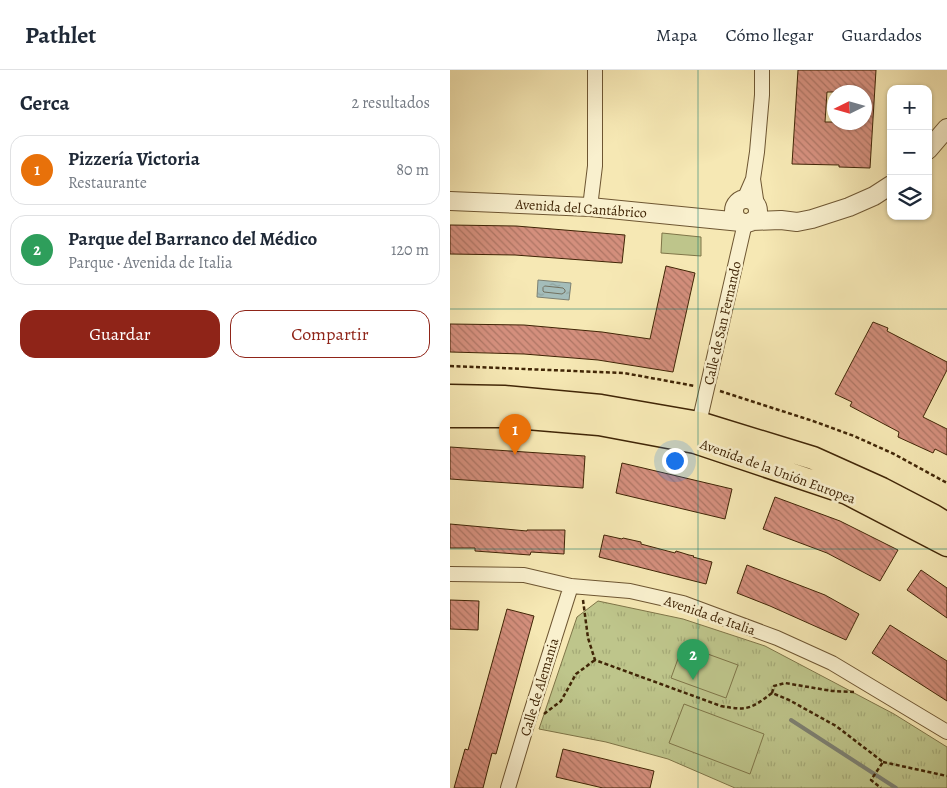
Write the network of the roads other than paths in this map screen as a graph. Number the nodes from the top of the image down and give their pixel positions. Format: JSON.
{"nodes":[{"id":1,"x":596,"y":70,"type":"edge"},
{"id":2,"x":762,"y":70,"type":"edge"},
{"id":3,"x":947,"y":128,"type":"edge"},
{"id":4,"x":932,"y":145,"type":"edge"},
{"id":5,"x":887,"y":188,"type":"edge"},
{"id":6,"x":450,"y":201,"type":"edge"},
{"id":7,"x":590,"y":207,"type":"junction"},
{"id":8,"x":747,"y":212,"type":"junction"},
{"id":9,"x":450,"y":396,"type":"edge"},
{"id":10,"x":450,"y":416,"type":"edge"},
{"id":11,"x":699,"y":423,"type":"junction"},
{"id":12,"x":947,"y":524,"type":"edge"},
{"id":13,"x":947,"y":545,"type":"edge"},
{"id":14,"x":450,"y":574,"type":"edge"},
{"id":15,"x":576,"y":586,"type":"junction"},
{"id":16,"x":947,"y":732,"type":"edge"},
{"id":17,"x":508,"y":788,"type":"edge"}],
"edges":[{"from":1,"to":7,"type":"street"},
{"from":2,"to":8,"type":"street","name":"Calle de San Fernando"},
{"from":3,"to":4,"type":"street"},
{"from":5,"to":8,"type":"street"},
{"from":6,"to":7,"type":"street","name":"Avenida del Cantábrico"},
{"from":7,"to":8,"type":"street","name":"Avenida del Cantábrico"},
{"from":8,"to":11,"type":"street","name":"Calle de San Fernando"},
{"from":9,"to":11,"type":"main road","name":"Avenida de la Unión Europea"},
{"from":10,"to":13,"type":"main road","name":"Avenida de la Unión Europea"},
{"from":11,"to":12,"type":"main road","name":"Avenida de la Unión Europea"},
{"from":14,"to":15,"type":"street","name":"Avenida de Italia"},
{"from":15,"to":16,"type":"street","name":"Avenida de Italia"},
{"from":15,"to":17,"type":"street","name":"Calle de Alemania"}]}
